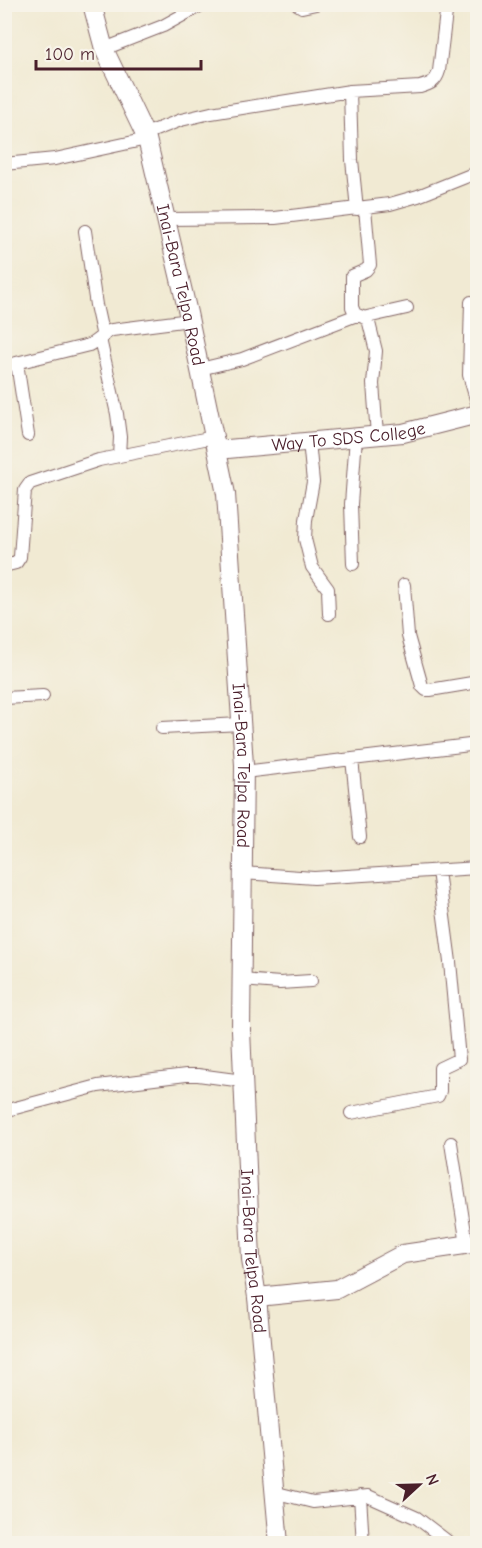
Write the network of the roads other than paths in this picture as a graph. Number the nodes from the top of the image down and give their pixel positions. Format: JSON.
{"nodes":[{"id":1,"x":92,"y":4,"type":"edge"},
{"id":2,"x":203,"y":4,"type":"edge"},
{"id":3,"x":297,"y":4,"type":"edge"},
{"id":4,"x":316,"y":4,"type":"edge"},
{"id":5,"x":447,"y":4,"type":"edge"},
{"id":6,"x":179,"y":10,"type":"edge"},
{"id":7,"x":104,"y":49,"type":"junction"},
{"id":8,"x":350,"y":91,"type":"junction"},
{"id":9,"x":146,"y":137,"type":"junction"},
{"id":10,"x":4,"y":164,"type":"edge"},
{"id":11,"x":477,"y":172,"type":"edge"},
{"id":12,"x":361,"y":208,"type":"junction"},
{"id":13,"x":167,"y":219,"type":"junction"},
{"id":14,"x":85,"y":231,"type":"dead end"},
{"id":15,"x":471,"y":303,"type":"dead end"},
{"id":16,"x":407,"y":308,"type":"dead end"},
{"id":17,"x":362,"y":316,"type":"junction"},
{"id":18,"x":190,"y":320,"type":"junction"},
{"id":19,"x":101,"y":338,"type":"junction"},
{"id":20,"x":17,"y":363,"type":"junction"},
{"id":21,"x":4,"y":366,"type":"edge"},
{"id":22,"x":200,"y":369,"type":"junction"},
{"id":23,"x":477,"y":406,"type":"edge"},
{"id":24,"x":477,"y":414,"type":"edge"},
{"id":25,"x":28,"y":435,"type":"dead end"},
{"id":26,"x":377,"y":435,"type":"junction"},
{"id":27,"x":356,"y":437,"type":"junction"},
{"id":28,"x":309,"y":441,"type":"junction"},
{"id":29,"x":215,"y":444,"type":"junction"},
{"id":30,"x":119,"y":456,"type":"junction"},
{"id":31,"x":353,"y":564,"type":"dead end"},
{"id":32,"x":4,"y":566,"type":"edge"},
{"id":33,"x":404,"y":585,"type":"dead end"},
{"id":34,"x":329,"y":614,"type":"dead end"},
{"id":35,"x":477,"y":682,"type":"edge"},
{"id":36,"x":43,"y":696,"type":"dead end"},
{"id":37,"x":4,"y":698,"type":"edge"},
{"id":38,"x":241,"y":723,"type":"junction"},
{"id":39,"x":162,"y":728,"type":"dead end"},
{"id":40,"x":477,"y":744,"type":"edge"},
{"id":41,"x":352,"y":759,"type":"junction"},
{"id":42,"x":244,"y":772,"type":"junction"},
{"id":43,"x":360,"y":837,"type":"dead end"},
{"id":44,"x":477,"y":868,"type":"edge"},
{"id":45,"x":438,"y":871,"type":"junction"},
{"id":46,"x":243,"y":873,"type":"junction"},
{"id":47,"x":242,"y":980,"type":"junction"},
{"id":48,"x":311,"y":981,"type":"dead end"},
{"id":49,"x":243,"y":1081,"type":"junction"},
{"id":50,"x":4,"y":1111,"type":"edge"},
{"id":51,"x":351,"y":1113,"type":"dead end"},
{"id":52,"x":451,"y":1143,"type":"dead end"},
{"id":53,"x":472,"y":1244,"type":"edge"},
{"id":54,"x":257,"y":1297,"type":"junction"},
{"id":55,"x":273,"y":1492,"type":"junction"},
{"id":56,"x":360,"y":1496,"type":"junction"},
{"id":57,"x":279,"y":1544,"type":"edge"},
{"id":58,"x":363,"y":1544,"type":"edge"},
{"id":59,"x":451,"y":1544,"type":"edge"}],
"edges":[{"from":1,"to":7,"type":"street","name":"Inai-Bara Telpa Road"},
{"from":2,"to":6,"type":"street"},
{"from":3,"to":4,"type":"street"},
{"from":5,"to":8,"type":"street"},
{"from":6,"to":7,"type":"street"},
{"from":7,"to":9,"type":"street","name":"Inai-Bara Telpa Road"},
{"from":8,"to":9,"type":"street"},
{"from":8,"to":12,"type":"street"},
{"from":9,"to":10,"type":"street"},
{"from":9,"to":13,"type":"street","name":"Inai-Bara Telpa Road"},
{"from":11,"to":12,"type":"street"},
{"from":12,"to":13,"type":"street"},
{"from":12,"to":17,"type":"street"},
{"from":13,"to":18,"type":"street","name":"Inai-Bara Telpa Road"},
{"from":14,"to":19,"type":"street"},
{"from":15,"to":23,"type":"street"},
{"from":16,"to":17,"type":"street"},
{"from":17,"to":22,"type":"street"},
{"from":17,"to":26,"type":"street"},
{"from":18,"to":19,"type":"street"},
{"from":18,"to":22,"type":"street","name":"Inai-Bara Telpa Road"},
{"from":19,"to":20,"type":"street"},
{"from":19,"to":30,"type":"street"},
{"from":20,"to":21,"type":"street"},
{"from":20,"to":25,"type":"street"},
{"from":22,"to":29,"type":"street","name":"Inai-Bara Telpa Road"},
{"from":24,"to":26,"type":"street","name":"Way To SDS College"},
{"from":26,"to":27,"type":"street","name":"Way To SDS College"},
{"from":27,"to":28,"type":"street","name":"Way To SDS College"},
{"from":27,"to":31,"type":"street"},
{"from":28,"to":29,"type":"street","name":"Way To SDS College"},
{"from":28,"to":34,"type":"street"},
{"from":29,"to":30,"type":"street"},
{"from":29,"to":38,"type":"street","name":"Inai-Bara Telpa Road"},
{"from":30,"to":32,"type":"street"},
{"from":33,"to":35,"type":"street"},
{"from":36,"to":37,"type":"street"},
{"from":38,"to":39,"type":"street"},
{"from":38,"to":42,"type":"street","name":"Inai-Bara Telpa Road"},
{"from":40,"to":41,"type":"street"},
{"from":41,"to":42,"type":"street"},
{"from":41,"to":43,"type":"street"},
{"from":42,"to":46,"type":"street","name":"Inai-Bara Telpa Road"},
{"from":44,"to":45,"type":"street"},
{"from":45,"to":46,"type":"street"},
{"from":45,"to":51,"type":"street"},
{"from":46,"to":47,"type":"street","name":"Inai-Bara Telpa Road"},
{"from":47,"to":48,"type":"street"},
{"from":47,"to":49,"type":"street","name":"Inai-Bara Telpa Road"},
{"from":49,"to":50,"type":"street"},
{"from":49,"to":54,"type":"street","name":"Inai-Bara Telpa Road"},
{"from":52,"to":53,"type":"street"},
{"from":53,"to":54,"type":"street"},
{"from":54,"to":55,"type":"street","name":"Inai-Bara Telpa Road"},
{"from":55,"to":56,"type":"street"},
{"from":55,"to":57,"type":"street","name":"Inai-Bara Telpa Road"},
{"from":56,"to":58,"type":"street"},
{"from":56,"to":59,"type":"street"}]}
